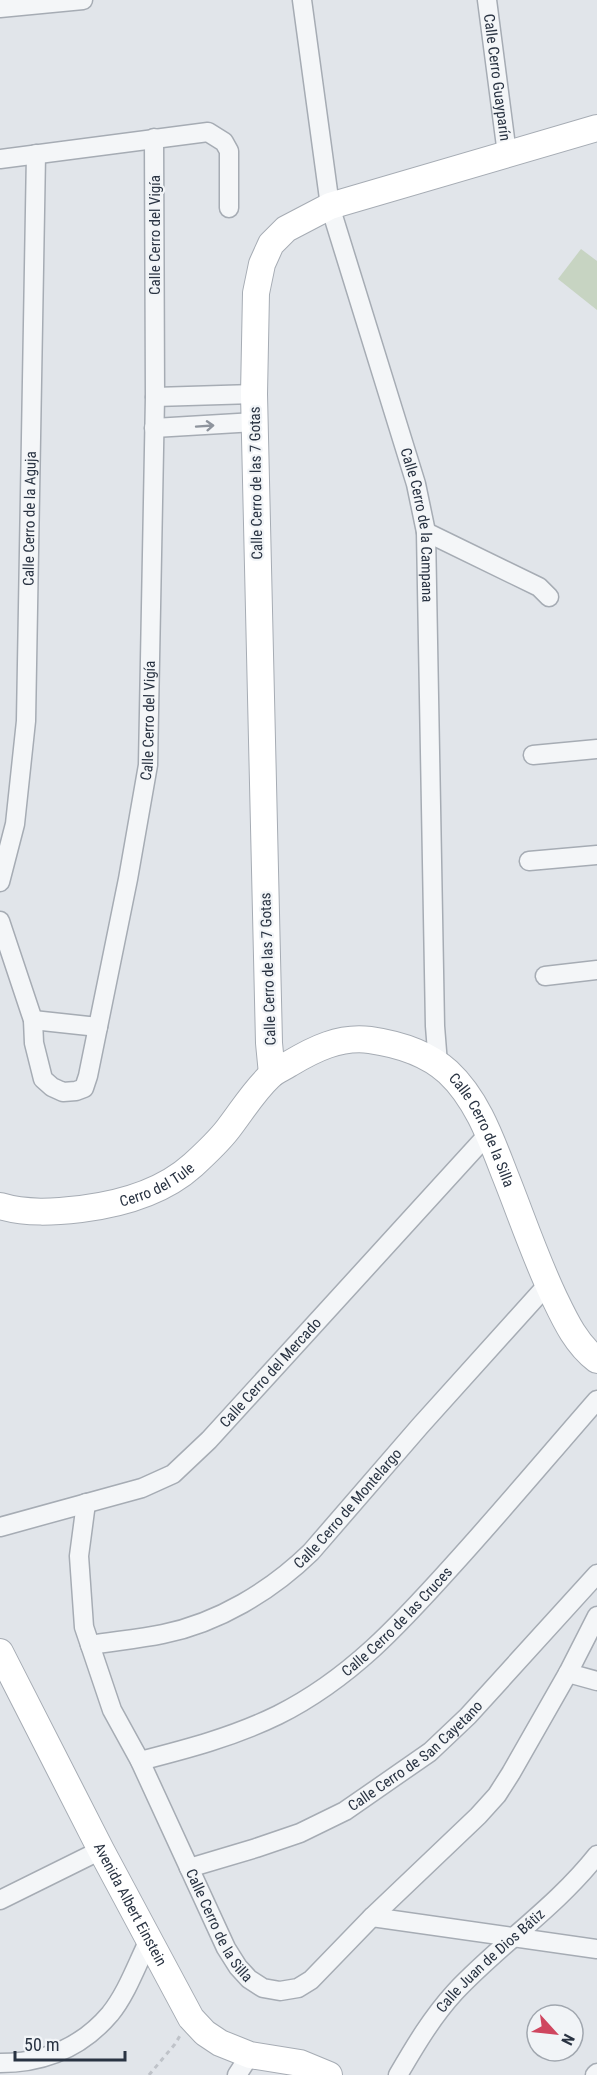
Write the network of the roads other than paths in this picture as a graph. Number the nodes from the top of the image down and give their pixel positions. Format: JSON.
{"nodes":[{"id":1,"x":83,"y":0,"type":"edge"},
{"id":2,"x":302,"y":0,"type":"edge"},
{"id":3,"x":487,"y":0,"type":"edge"},
{"id":4,"x":0,"y":8,"type":"edge"},
{"id":5,"x":597,"y":128,"type":"edge"},
{"id":6,"x":154,"y":138,"type":"junction"},
{"id":7,"x":36,"y":154,"type":"junction"},
{"id":8,"x":507,"y":154,"type":"junction"},
{"id":9,"x":0,"y":159,"type":"edge"},
{"id":10,"x":330,"y":206,"type":"junction"},
{"id":11,"x":229,"y":208,"type":"dead end"},
{"id":12,"x":254,"y":394,"type":"junction"},
{"id":13,"x":155,"y":397,"type":"junction"},
{"id":14,"x":179,"y":397,"type":"junction"},
{"id":15,"x":255,"y":422,"type":"junction"},
{"id":16,"x":154,"y":428,"type":"junction"},
{"id":17,"x":180,"y":428,"type":"junction"},
{"id":18,"x":426,"y":532,"type":"junction"},
{"id":19,"x":549,"y":597,"type":"dead end"},
{"id":20,"x":597,"y":749,"type":"edge"},
{"id":21,"x":533,"y":755,"type":"dead end"},
{"id":22,"x":597,"y":855,"type":"edge"},
{"id":23,"x":529,"y":861,"type":"dead end"},
{"id":24,"x":0,"y":882,"type":"edge"},
{"id":25,"x":0,"y":921,"type":"edge"},
{"id":26,"x":597,"y":970,"type":"edge"},
{"id":27,"x":545,"y":976,"type":"dead end"},
{"id":28,"x":33,"y":1020,"type":"junction"},
{"id":29,"x":98,"y":1027,"type":"junction"},
{"id":30,"x":438,"y":1064,"type":"junction"},
{"id":31,"x":272,"y":1074,"type":"junction"},
{"id":32,"x":489,"y":1133,"type":"junction"},
{"id":33,"x":0,"y":1206,"type":"edge"},
{"id":34,"x":548,"y":1284,"type":"junction"},
{"id":35,"x":597,"y":1360,"type":"edge"},
{"id":36,"x":597,"y":1400,"type":"edge"},
{"id":37,"x":86,"y":1503,"type":"junction"},
{"id":38,"x":0,"y":1527,"type":"edge"},
{"id":39,"x":597,"y":1574,"type":"edge"},
{"id":40,"x":597,"y":1616,"type":"edge"},
{"id":41,"x":90,"y":1645,"type":"junction"},
{"id":42,"x":0,"y":1652,"type":"edge"},
{"id":43,"x":568,"y":1673,"type":"junction"},
{"id":44,"x":597,"y":1681,"type":"edge"},
{"id":45,"x":140,"y":1761,"type":"junction"},
{"id":46,"x":101,"y":1850,"type":"junction"},
{"id":47,"x":597,"y":1856,"type":"edge"},
{"id":48,"x":189,"y":1868,"type":"junction"},
{"id":49,"x":0,"y":1900,"type":"edge"},
{"id":50,"x":372,"y":1917,"type":"junction"},
{"id":51,"x":516,"y":1937,"type":"junction"},
{"id":52,"x":149,"y":1940,"type":"junction"},
{"id":53,"x":597,"y":1949,"type":"edge"},
{"id":54,"x":0,"y":2063,"type":"edge"},
{"id":55,"x":244,"y":2065,"type":"edge"},
{"id":56,"x":330,"y":2075,"type":"edge"},
{"id":57,"x":398,"y":2075,"type":"edge"}],
"edges":[{"from":1,"to":4,"type":"street"},
{"from":2,"to":10,"type":"street","name":"Calle Cerro de la Campana"},
{"from":3,"to":8,"type":"street","name":"Calle Cerro Guayparín"},
{"from":5,"to":8,"type":"street","name":"Calle Cerro de las 7 Gotas"},
{"from":6,"to":7,"type":"street"},
{"from":6,"to":11,"type":"street"},
{"from":6,"to":13,"type":"street","name":"Calle Cerro del Vigía"},
{"from":7,"to":9,"type":"street"},
{"from":7,"to":24,"type":"street","name":"Calle Cerro de la Aguja"},
{"from":8,"to":10,"type":"street","name":"Calle Cerro de las 7 Gotas"},
{"from":10,"to":12,"type":"street","name":"Calle Cerro de las 7 Gotas"},
{"from":10,"to":18,"type":"street","name":"Calle Cerro de la Campana"},
{"from":12,"to":14,"type":"street"},
{"from":12,"to":15,"type":"street","name":"Calle Cerro de las 7 Gotas"},
{"from":13,"to":14,"type":"street"},
{"from":13,"to":16,"type":"street","name":"Calle Cerro del Vigía"},
{"from":14,"to":17,"type":"street"},
{"from":17,"to":15,"type":"street","one_way":true},
{"from":15,"to":31,"type":"street","name":"Calle Cerro de las 7 Gotas"},
{"from":16,"to":17,"type":"street"},
{"from":16,"to":29,"type":"street","name":"Calle Cerro del Vigía"},
{"from":18,"to":19,"type":"street"},
{"from":18,"to":30,"type":"street","name":"Calle Cerro de la Campana"},
{"from":20,"to":21,"type":"street"},
{"from":22,"to":23,"type":"street"},
{"from":25,"to":28,"type":"street","name":"Calle Cerro del Vigía"},
{"from":26,"to":27,"type":"street"},
{"from":28,"to":29,"type":"street"},
{"from":28,"to":29,"type":"street","name":"Calle Cerro del Vigía"},
{"from":30,"to":31,"type":"street","name":"Calle Cerro de la Silla"},
{"from":30,"to":32,"type":"street","name":"Calle Cerro de la Silla"},
{"from":31,"to":33,"type":"street","name":"Cerro del Tule"},
{"from":32,"to":34,"type":"street","name":"Calle Cerro de la Silla"},
{"from":32,"to":37,"type":"street","name":"Calle Cerro del Mercado"},
{"from":34,"to":35,"type":"street","name":"Calle Cerro de la Silla"},
{"from":34,"to":41,"type":"street","name":"Calle Cerro de Montelargo"},
{"from":36,"to":45,"type":"street","name":"Calle Cerro de las Cruces"},
{"from":37,"to":38,"type":"street","name":"Calle Cerro del Mercado"},
{"from":37,"to":41,"type":"street","name":"Calle Cerro de la Silla"},
{"from":39,"to":48,"type":"street","name":"Calle Cerro de San Cayetano"},
{"from":40,"to":43,"type":"street","name":"Calle Cerro de la Silla"},
{"from":41,"to":45,"type":"street","name":"Calle Cerro de la Silla"},
{"from":42,"to":46,"type":"street","name":"Avenida Albert Einstein"},
{"from":43,"to":44,"type":"street"},
{"from":43,"to":50,"type":"street","name":"Calle Cerro de la Silla"},
{"from":45,"to":48,"type":"street","name":"Calle Cerro de la Silla"},
{"from":46,"to":49,"type":"street"},
{"from":46,"to":52,"type":"street","name":"Avenida Albert Einstein"},
{"from":47,"to":51,"type":"street","name":"Calle Juan de Dios Bátiz"},
{"from":48,"to":50,"type":"street","name":"Calle Cerro de la Silla"},
{"from":50,"to":51,"type":"street"},
{"from":51,"to":53,"type":"street"},
{"from":51,"to":57,"type":"street","name":"Calle Juan de Dios Bátiz"},
{"from":52,"to":54,"type":"street"},
{"from":52,"to":55,"type":"street","name":"Avenida Albert Einstein"},
{"from":55,"to":56,"type":"street","name":"Avenida Albert Einstein"}]}
